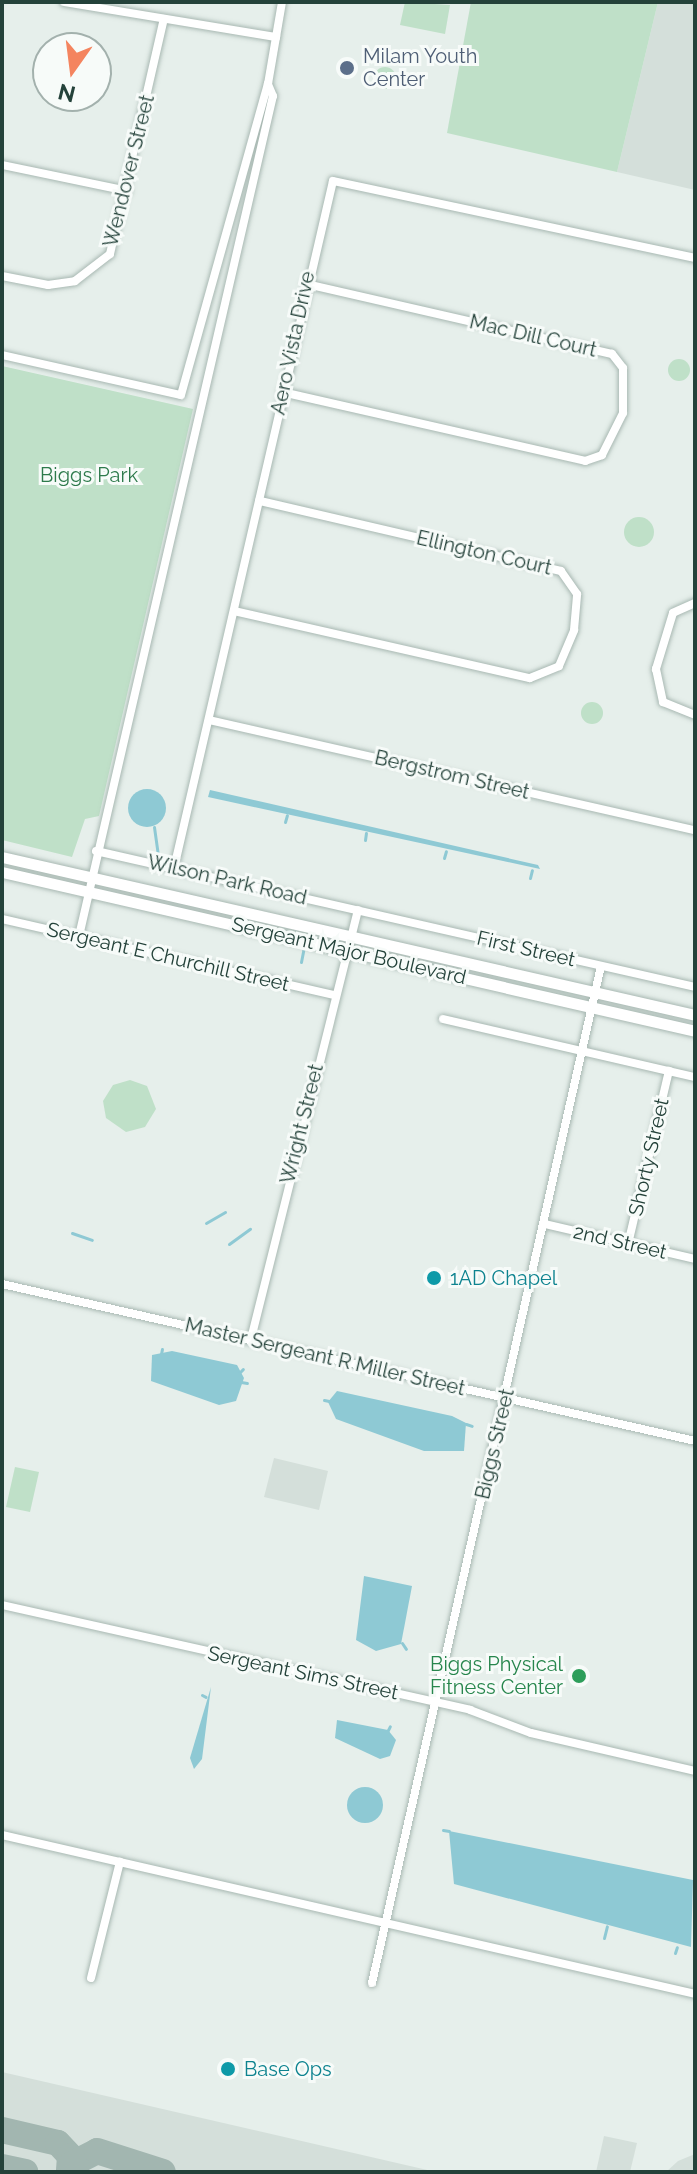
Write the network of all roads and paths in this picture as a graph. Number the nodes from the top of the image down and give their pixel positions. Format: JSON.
{"nodes":[{"id":1,"x":64,"y":2,"type":"edge"},
{"id":2,"x":282,"y":2,"type":"edge"},
{"id":3,"x":164,"y":19,"type":"junction"},
{"id":4,"x":276,"y":37,"type":"junction"},
{"id":5,"x":268,"y":84,"type":"junction"},
{"id":6,"x":2,"y":165,"type":"edge"},
{"id":7,"x":127,"y":191,"type":"junction"},
{"id":8,"x":695,"y":258,"type":"edge"},
{"id":9,"x":2,"y":276,"type":"edge"},
{"id":10,"x":306,"y":284,"type":"junction"},
{"id":11,"x":2,"y":355,"type":"edge"},
{"id":12,"x":282,"y":392,"type":"junction"},
{"id":13,"x":259,"y":501,"type":"junction"},
{"id":14,"x":695,"y":603,"type":"edge"},
{"id":15,"x":234,"y":611,"type":"junction"},
{"id":16,"x":695,"y":715,"type":"edge"},
{"id":17,"x":209,"y":720,"type":"junction"},
{"id":18,"x":695,"y":830,"type":"edge"},
{"id":19,"x":96,"y":851,"type":"junction"},
{"id":20,"x":2,"y":857,"type":"edge"},
{"id":21,"x":174,"y":868,"type":"junction"},
{"id":22,"x":2,"y":872,"type":"edge"},
{"id":23,"x":90,"y":877,"type":"junction"},
{"id":24,"x":87,"y":892,"type":"junction"},
{"id":25,"x":358,"y":910,"type":"junction"},
{"id":26,"x":2,"y":919,"type":"edge"},
{"id":27,"x":350,"y":935,"type":"junction"},
{"id":28,"x":79,"y":936,"type":"junction"},
{"id":29,"x":346,"y":949,"type":"junction"},
{"id":30,"x":601,"y":966,"type":"junction"},
{"id":31,"x":695,"y":987,"type":"edge"},
{"id":32,"x":594,"y":993,"type":"junction"},
{"id":33,"x":334,"y":995,"type":"junction"},
{"id":34,"x":590,"y":1008,"type":"junction"},
{"id":35,"x":695,"y":1015,"type":"edge"},
{"id":36,"x":443,"y":1019,"type":"dead end"},
{"id":37,"x":695,"y":1031,"type":"edge"},
{"id":38,"x":581,"y":1051,"type":"junction"},
{"id":39,"x":669,"y":1071,"type":"junction"},
{"id":40,"x":695,"y":1077,"type":"edge"},
{"id":41,"x":545,"y":1224,"type":"junction"},
{"id":42,"x":628,"y":1244,"type":"junction"},
{"id":43,"x":695,"y":1259,"type":"edge"},
{"id":44,"x":2,"y":1284,"type":"edge"},
{"id":45,"x":251,"y":1339,"type":"junction"},
{"id":46,"x":506,"y":1397,"type":"junction"},
{"id":47,"x":695,"y":1441,"type":"edge"},
{"id":48,"x":2,"y":1605,"type":"edge"},
{"id":49,"x":436,"y":1703,"type":"junction"},
{"id":50,"x":695,"y":1771,"type":"edge"},
{"id":51,"x":2,"y":1835,"type":"edge"},
{"id":52,"x":120,"y":1862,"type":"junction"},
{"id":53,"x":386,"y":1923,"type":"junction"},
{"id":54,"x":91,"y":1978,"type":"dead end"},
{"id":55,"x":372,"y":1983,"type":"dead end"},
{"id":56,"x":695,"y":1994,"type":"edge"}],
"edges":[{"from":1,"to":3,"type":"street"},
{"from":2,"to":4,"type":"street"},
{"from":3,"to":4,"type":"street"},
{"from":3,"to":7,"type":"street","name":"Wendover Street"},
{"from":4,"to":5,"type":"street"},
{"from":5,"to":11,"type":"street"},
{"from":5,"to":19,"type":"street"},
{"from":6,"to":7,"type":"street"},
{"from":7,"to":9,"type":"street","name":"Wendover Street"},
{"from":8,"to":10,"type":"street","name":"Aero Vista Drive"},
{"from":10,"to":12,"type":"street","name":"Aero Vista Drive"},
{"from":10,"to":12,"type":"street","name":"Mac Dill Court"},
{"from":12,"to":13,"type":"street","name":"Aero Vista Drive"},
{"from":13,"to":15,"type":"street","name":"Aero Vista Drive"},
{"from":13,"to":15,"type":"street","name":"Ellington Court"},
{"from":14,"to":16,"type":"street"},
{"from":15,"to":17,"type":"street","name":"Aero Vista Drive"},
{"from":17,"to":18,"type":"street","name":"Bergstrom Street"},
{"from":17,"to":21,"type":"street","name":"Aero Vista Drive"},
{"from":19,"to":21,"type":"street","name":"Wilson Park Road"},
{"from":19,"to":23,"type":"street"},
{"from":20,"to":23,"type":"street","name":"Sergeant Major Boulevard"},
{"from":21,"to":25,"type":"street","name":"Wilson Park Road"},
{"from":22,"to":24,"type":"street","name":"Sergeant Major Boulevard"},
{"from":23,"to":24,"type":"street"},
{"from":23,"to":27,"type":"street","name":"Sergeant Major Boulevard"},
{"from":24,"to":28,"type":"street"},
{"from":24,"to":29,"type":"street","name":"Sergeant Major Boulevard"},
{"from":25,"to":27,"type":"street","name":"Wright Street"},
{"from":25,"to":30,"type":"street","name":"First Street"},
{"from":26,"to":28,"type":"street","name":"Sergeant E Churchill Street"},
{"from":27,"to":29,"type":"street","name":"Wright Street"},
{"from":27,"to":32,"type":"street","name":"Sergeant Major Boulevard"},
{"from":28,"to":33,"type":"street","name":"Sergeant E Churchill Street"},
{"from":29,"to":33,"type":"street","name":"Wright Street"},
{"from":29,"to":34,"type":"street","name":"Sergeant Major Boulevard"},
{"from":30,"to":31,"type":"street","name":"First Street"},
{"from":30,"to":32,"type":"street","name":"Biggs Street"},
{"from":32,"to":34,"type":"street","name":"Biggs Street"},
{"from":32,"to":35,"type":"street","name":"Sergeant Major Boulevard"},
{"from":33,"to":45,"type":"street","name":"Wright Street"},
{"from":34,"to":37,"type":"street","name":"Sergeant Major Boulevard"},
{"from":34,"to":38,"type":"street","name":"Biggs Street"},
{"from":36,"to":38,"type":"street"},
{"from":38,"to":39,"type":"street"},
{"from":38,"to":41,"type":"street","name":"Biggs Street"},
{"from":39,"to":40,"type":"street"},
{"from":39,"to":42,"type":"street","name":"Shorty Street"},
{"from":41,"to":42,"type":"street","name":"2nd Street"},
{"from":41,"to":46,"type":"street","name":"Biggs Street"},
{"from":42,"to":43,"type":"street","name":"2nd Street"},
{"from":44,"to":45,"type":"street","name":"Master Sergeant R Miller Street"},
{"from":45,"to":46,"type":"street","name":"Master Sergeant R Miller Street"},
{"from":46,"to":47,"type":"street","name":"Master Sergeant R Miller Street"},
{"from":46,"to":49,"type":"street","name":"Biggs Street"},
{"from":48,"to":49,"type":"street","name":"Sergeant Sims Street"},
{"from":49,"to":50,"type":"street","name":"Sergeant Sims Street"},
{"from":49,"to":53,"type":"street","name":"Biggs Street"},
{"from":51,"to":52,"type":"street"},
{"from":52,"to":53,"type":"street"},
{"from":52,"to":54,"type":"street"},
{"from":53,"to":55,"type":"street","name":"Biggs Street"},
{"from":53,"to":56,"type":"street"}]}
